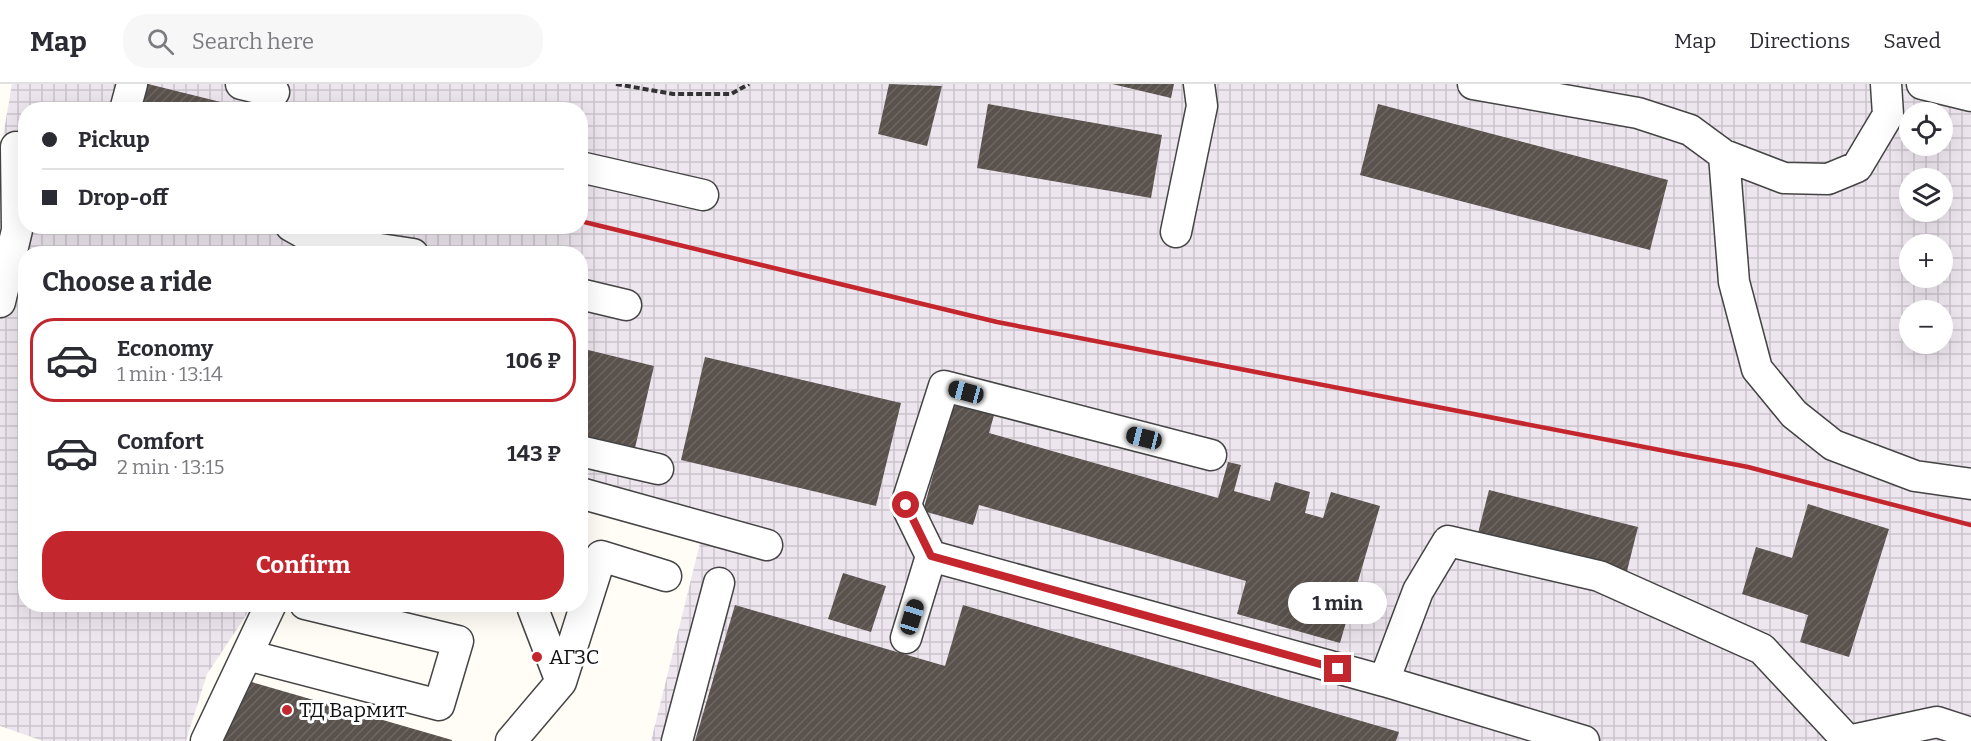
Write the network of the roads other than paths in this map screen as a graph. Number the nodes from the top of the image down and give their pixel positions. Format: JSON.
{"nodes":[{"id":1,"x":132,"y":84,"type":"edge"},
{"id":2,"x":242,"y":84,"type":"edge"},
{"id":3,"x":1199,"y":84,"type":"edge"},
{"id":4,"x":1473,"y":84,"type":"edge"},
{"id":5,"x":1886,"y":84,"type":"edge"},
{"id":6,"x":1922,"y":84,"type":"edge"},
{"id":7,"x":274,"y":92,"type":"dead end"},
{"id":8,"x":1971,"y":96,"type":"edge"},
{"id":9,"x":127,"y":102,"type":"edge"},
{"id":10,"x":14,"y":146,"type":"edge"},
{"id":11,"x":1724,"y":155,"type":"junction"},
{"id":12,"x":588,"y":169,"type":"edge"},
{"id":13,"x":703,"y":195,"type":"dead end"},
{"id":14,"x":1176,"y":232,"type":"dead end"},
{"id":15,"x":305,"y":240,"type":"edge"},
{"id":16,"x":407,"y":243,"type":"edge"},
{"id":17,"x":588,"y":296,"type":"edge"},
{"id":18,"x":0,"y":302,"type":"edge"},
{"id":19,"x":626,"y":305,"type":"dead end"},
{"id":20,"x":588,"y":453,"type":"edge"},
{"id":21,"x":1211,"y":455,"type":"dead end"},
{"id":22,"x":658,"y":469,"type":"dead end"},
{"id":23,"x":1971,"y":484,"type":"edge"},
{"id":24,"x":588,"y":495,"type":"edge"},
{"id":25,"x":767,"y":545,"type":"dead end"},
{"id":26,"x":931,"y":556,"type":"junction"},
{"id":27,"x":666,"y":576,"type":"dead end"},
{"id":28,"x":718,"y":583,"type":"dead end"},
{"id":29,"x":588,"y":599,"type":"edge"},
{"id":30,"x":267,"y":612,"type":"edge"},
{"id":31,"x":337,"y":612,"type":"edge"},
{"id":32,"x":534,"y":612,"type":"edge"},
{"id":33,"x":584,"y":612,"type":"edge"},
{"id":34,"x":906,"y":638,"type":"dead end"},
{"id":35,"x":247,"y":655,"type":"junction"},
{"id":36,"x":1384,"y":681,"type":"junction"},
{"id":37,"x":561,"y":682,"type":"junction"},
{"id":38,"x":1971,"y":733,"type":"edge"},
{"id":39,"x":206,"y":741,"type":"edge"},
{"id":40,"x":511,"y":741,"type":"edge"},
{"id":41,"x":677,"y":741,"type":"edge"},
{"id":42,"x":1584,"y":741,"type":"edge"},
{"id":43,"x":1848,"y":741,"type":"edge"}],
"edges":[{"from":1,"to":9,"type":"lane"},
{"from":2,"to":7,"type":"lane"},
{"from":3,"to":14,"type":"lane"},
{"from":4,"to":11,"type":"lane"},
{"from":5,"to":11,"type":"lane"},
{"from":6,"to":8,"type":"lane"},
{"from":10,"to":18,"type":"lane"},
{"from":11,"to":23,"type":"lane"},
{"from":12,"to":13,"type":"lane"},
{"from":15,"to":16,"type":"lane"},
{"from":17,"to":19,"type":"lane"},
{"from":20,"to":22,"type":"lane"},
{"from":21,"to":26,"type":"lane"},
{"from":24,"to":25,"type":"lane"},
{"from":26,"to":34,"type":"lane"},
{"from":26,"to":36,"type":"lane"},
{"from":27,"to":29,"type":"lane"},
{"from":28,"to":41,"type":"lane"},
{"from":30,"to":35,"type":"lane"},
{"from":31,"to":35,"type":"lane"},
{"from":32,"to":37,"type":"lane"},
{"from":33,"to":37,"type":"lane"},
{"from":35,"to":39,"type":"lane"},
{"from":36,"to":42,"type":"lane"},
{"from":36,"to":43,"type":"lane"},
{"from":37,"to":40,"type":"lane"},
{"from":38,"to":43,"type":"lane"}]}
